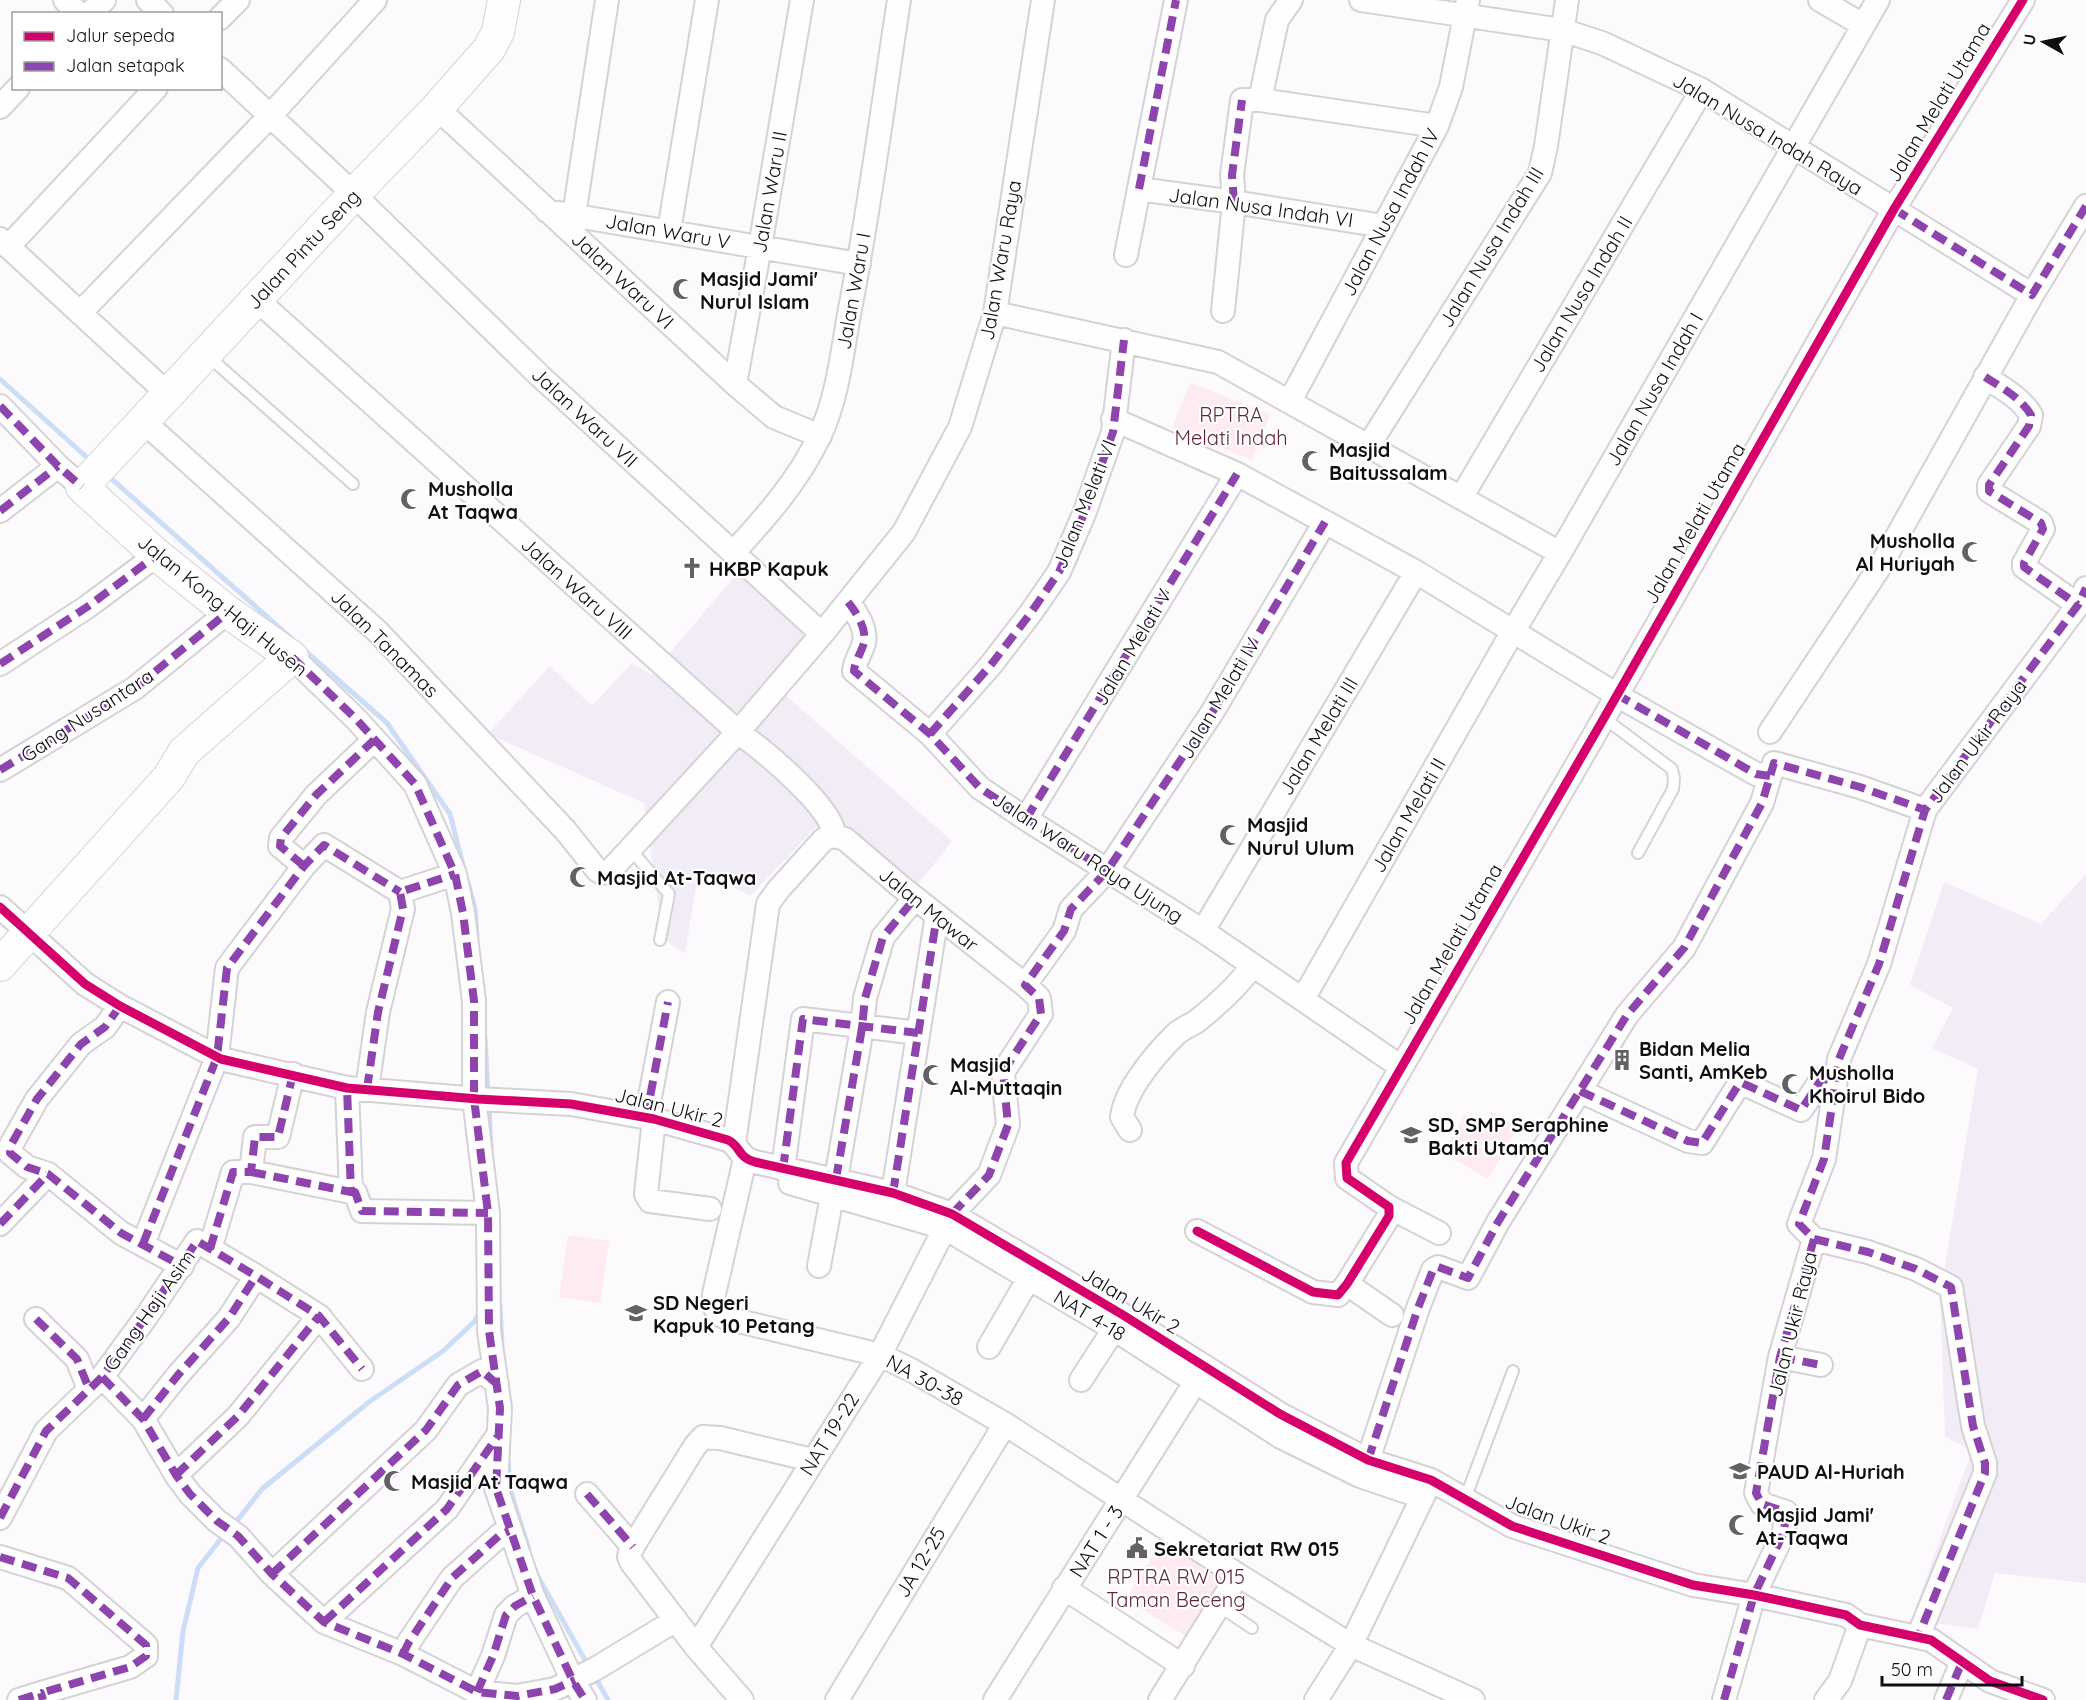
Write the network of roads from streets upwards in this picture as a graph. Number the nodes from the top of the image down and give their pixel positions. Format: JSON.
{"nodes":[{"id":1,"x":65,"y":0,"type":"edge"},
{"id":2,"x":104,"y":0,"type":"edge"},
{"id":3,"x":148,"y":0,"type":"edge"},
{"id":4,"x":238,"y":0,"type":"edge"},
{"id":5,"x":375,"y":0,"type":"edge"},
{"id":6,"x":504,"y":0,"type":"edge"},
{"id":7,"x":607,"y":0,"type":"edge"},
{"id":8,"x":708,"y":0,"type":"edge"},
{"id":9,"x":802,"y":0,"type":"edge"},
{"id":10,"x":899,"y":0,"type":"edge"},
{"id":11,"x":1043,"y":0,"type":"edge"},
{"id":12,"x":1176,"y":0,"type":"edge"},
{"id":13,"x":1292,"y":0,"type":"edge"},
{"id":14,"x":1567,"y":0,"type":"edge"},
{"id":15,"x":1820,"y":0,"type":"edge"},
{"id":16,"x":1878,"y":0,"type":"edge"},
{"id":17,"x":2023,"y":0,"type":"edge"},
{"id":18,"x":1373,"y":1,"type":"edge"},
{"id":19,"x":1466,"y":7,"type":"edge"},
{"id":20,"x":77,"y":12,"type":"edge"},
{"id":21,"x":91,"y":12,"type":"edge"},
{"id":22,"x":160,"y":12,"type":"edge"},
{"id":23,"x":222,"y":16,"type":"edge"},
{"id":24,"x":1863,"y":25,"type":"junction"},
{"id":25,"x":1562,"y":30,"type":"junction"},
{"id":26,"x":222,"y":71,"type":"edge"},
{"id":27,"x":16,"y":90,"type":"edge"},
{"id":28,"x":154,"y":90,"type":"edge"},
{"id":29,"x":1701,"y":90,"type":"junction"},
{"id":30,"x":1260,"y":100,"type":"junction"},
{"id":31,"x":0,"y":107,"type":"edge"},
{"id":32,"x":437,"y":108,"type":"junction"},
{"id":33,"x":270,"y":116,"type":"junction"},
{"id":34,"x":1437,"y":126,"type":"junction"},
{"id":35,"x":1794,"y":146,"type":"junction"},
{"id":36,"x":1139,"y":189,"type":"junction"},
{"id":37,"x":354,"y":194,"type":"junction"},
{"id":38,"x":1234,"y":202,"type":"junction"},
{"id":39,"x":2086,"y":206,"type":"edge"},
{"id":40,"x":1894,"y":209,"type":"junction"},
{"id":41,"x":548,"y":211,"type":"junction"},
{"id":42,"x":574,"y":215,"type":"junction"},
{"id":43,"x":1383,"y":226,"type":"junction"},
{"id":44,"x":669,"y":231,"type":"junction"},
{"id":45,"x":4,"y":243,"type":"edge"},
{"id":46,"x":760,"y":247,"type":"junction"},
{"id":47,"x":1126,"y":255,"type":"dead end"},
{"id":48,"x":859,"y":264,"type":"junction"},
{"id":49,"x":2032,"y":295,"type":"junction"},
{"id":50,"x":256,"y":299,"type":"junction"},
{"id":51,"x":1223,"y":311,"type":"dead end"},
{"id":52,"x":995,"y":313,"type":"junction"},
{"id":53,"x":80,"y":314,"type":"junction"},
{"id":54,"x":1124,"y":340,"type":"junction"},
{"id":55,"x":1985,"y":376,"type":"junction"},
{"id":56,"x":735,"y":384,"type":"junction"},
{"id":57,"x":168,"y":394,"type":"junction"},
{"id":58,"x":1290,"y":401,"type":"junction"},
{"id":59,"x":0,"y":406,"type":"edge"},
{"id":60,"x":1113,"y":419,"type":"junction"},
{"id":61,"x":144,"y":422,"type":"junction"},
{"id":62,"x":820,"y":436,"type":"junction"},
{"id":63,"x":1369,"y":445,"type":"junction"},
{"id":64,"x":58,"y":466,"type":"junction"},
{"id":65,"x":1237,"y":474,"type":"junction"},
{"id":66,"x":85,"y":484,"type":"junction"},
{"id":67,"x":1461,"y":498,"type":"junction"},
{"id":68,"x":0,"y":511,"type":"edge"},
{"id":69,"x":1325,"y":522,"type":"junction"},
{"id":70,"x":733,"y":553,"type":"junction"},
{"id":71,"x":1560,"y":553,"type":"junction"},
{"id":72,"x":157,"y":555,"type":"junction"},
{"id":73,"x":1416,"y":572,"type":"junction"},
{"id":74,"x":2082,"y":597,"type":"edge"},
{"id":75,"x":848,"y":602,"type":"junction"},
{"id":76,"x":228,"y":612,"type":"junction"},
{"id":77,"x":1513,"y":631,"type":"junction"},
{"id":78,"x":822,"y":634,"type":"junction"},
{"id":79,"x":292,"y":657,"type":"junction"},
{"id":80,"x":0,"y":664,"type":"edge"},
{"id":81,"x":1616,"y":694,"type":"junction"},
{"id":82,"x":738,"y":732,"type":"junction"},
{"id":83,"x":1770,"y":732,"type":"dead end"},
{"id":84,"x":930,"y":734,"type":"junction"},
{"id":85,"x":374,"y":740,"type":"junction"},
{"id":86,"x":0,"y":770,"type":"edge"},
{"id":87,"x":1770,"y":776,"type":"junction"},
{"id":88,"x":1925,"y":810,"type":"junction"},
{"id":89,"x":1026,"y":819,"type":"junction"},
{"id":90,"x":835,"y":836,"type":"junction"},
{"id":91,"x":304,"y":866,"type":"junction"},
{"id":92,"x":612,"y":870,"type":"joint"},
{"id":93,"x":1107,"y":871,"type":"junction"},
{"id":94,"x":455,"y":873,"type":"junction"},
{"id":95,"x":400,"y":892,"type":"junction"},
{"id":96,"x":915,"y":898,"type":"junction"},
{"id":97,"x":0,"y":907,"type":"edge"},
{"id":98,"x":936,"y":915,"type":"junction"},
{"id":99,"x":1203,"y":931,"type":"junction"},
{"id":100,"x":30,"y":933,"type":"junction"},
{"id":101,"x":0,"y":965,"type":"edge"},
{"id":102,"x":1253,"y":965,"type":"junction"},
{"id":103,"x":1025,"y":985,"type":"junction"},
{"id":104,"x":1303,"y":999,"type":"junction"},
{"id":105,"x":668,"y":1002,"type":"dead end"},
{"id":106,"x":120,"y":1006,"type":"junction"},
{"id":107,"x":862,"y":1028,"type":"junction"},
{"id":108,"x":918,"y":1033,"type":"junction"},
{"id":109,"x":217,"y":1057,"type":"junction"},
{"id":110,"x":1401,"y":1067,"type":"junction"},
{"id":111,"x":293,"y":1074,"type":"junction"},
{"id":112,"x":1835,"y":1082,"type":"junction"},
{"id":113,"x":357,"y":1088,"type":"junction"},
{"id":114,"x":1580,"y":1091,"type":"junction"},
{"id":115,"x":483,"y":1099,"type":"junction"},
{"id":116,"x":650,"y":1119,"type":"junction"},
{"id":117,"x":1131,"y":1130,"type":"dead end"},
{"id":118,"x":741,"y":1157,"type":"junction"},
{"id":119,"x":783,"y":1169,"type":"junction"},
{"id":120,"x":251,"y":1172,"type":"junction"},
{"id":121,"x":48,"y":1174,"type":"junction"},
{"id":122,"x":834,"y":1188,"type":"junction"},
{"id":123,"x":351,"y":1191,"type":"junction"},
{"id":124,"x":893,"y":1193,"type":"junction"},
{"id":125,"x":1389,"y":1207,"type":"junction"},
{"id":126,"x":710,"y":1209,"type":"dead end"},
{"id":127,"x":488,"y":1213,"type":"junction"},
{"id":128,"x":948,"y":1221,"type":"junction"},
{"id":129,"x":0,"y":1224,"type":"edge"},
{"id":130,"x":1197,"y":1231,"type":"dead end"},
{"id":131,"x":1439,"y":1233,"type":"dead end"},
{"id":132,"x":1814,"y":1239,"type":"junction"},
{"id":133,"x":143,"y":1244,"type":"junction"},
{"id":134,"x":210,"y":1249,"type":"junction"},
{"id":135,"x":182,"y":1266,"type":"junction"},
{"id":136,"x":819,"y":1266,"type":"dead end"},
{"id":137,"x":256,"y":1276,"type":"junction"},
{"id":138,"x":1029,"y":1278,"type":"junction"},
{"id":139,"x":1347,"y":1284,"type":"junction"},
{"id":140,"x":1392,"y":1315,"type":"dead end"},
{"id":141,"x":319,"y":1316,"type":"junction"},
{"id":142,"x":36,"y":1319,"type":"dead end"},
{"id":143,"x":1114,"y":1329,"type":"junction"},
{"id":144,"x":989,"y":1347,"type":"dead end"},
{"id":145,"x":880,"y":1354,"type":"junction"},
{"id":146,"x":1780,"y":1357,"type":"junction"},
{"id":147,"x":1821,"y":1365,"type":"dead end"},
{"id":148,"x":362,"y":1369,"type":"dead end"},
{"id":149,"x":1081,"y":1380,"type":"dead end"},
{"id":150,"x":1196,"y":1381,"type":"junction"},
{"id":151,"x":96,"y":1383,"type":"junction"},
{"id":152,"x":497,"y":1384,"type":"junction"},
{"id":153,"x":143,"y":1419,"type":"junction"},
{"id":154,"x":1005,"y":1424,"type":"junction"},
{"id":155,"x":499,"y":1434,"type":"junction"},
{"id":156,"x":812,"y":1460,"type":"junction"},
{"id":157,"x":1368,"y":1460,"type":"junction"},
{"id":158,"x":176,"y":1475,"type":"junction"},
{"id":159,"x":1427,"y":1488,"type":"junction"},
{"id":160,"x":587,"y":1494,"type":"dead end"},
{"id":161,"x":1122,"y":1500,"type":"junction"},
{"id":162,"x":0,"y":1518,"type":"edge"},
{"id":163,"x":509,"y":1531,"type":"junction"},
{"id":164,"x":631,"y":1549,"type":"junction"},
{"id":165,"x":0,"y":1557,"type":"edge"},
{"id":166,"x":272,"y":1574,"type":"junction"},
{"id":167,"x":1238,"y":1575,"type":"junction"},
{"id":168,"x":1065,"y":1588,"type":"junction"},
{"id":169,"x":1754,"y":1594,"type":"junction"},
{"id":170,"x":532,"y":1596,"type":"junction"},
{"id":171,"x":676,"y":1620,"type":"junction"},
{"id":172,"x":324,"y":1622,"type":"junction"},
{"id":173,"x":1860,"y":1625,"type":"junction"},
{"id":174,"x":1918,"y":1638,"type":"junction"},
{"id":175,"x":1351,"y":1645,"type":"junction"},
{"id":176,"x":696,"y":1647,"type":"junction"},
{"id":177,"x":403,"y":1654,"type":"junction"},
{"id":178,"x":1962,"y":1662,"type":"junction"},
{"id":179,"x":1183,"y":1666,"type":"junction"},
{"id":180,"x":577,"y":1687,"type":"edge"},
{"id":181,"x":477,"y":1692,"type":"junction"},
{"id":182,"x":42,"y":1697,"type":"edge"},
{"id":183,"x":516,"y":1698,"type":"edge"},
{"id":184,"x":19,"y":1700,"type":"edge"},
{"id":185,"x":742,"y":1700,"type":"edge"},
{"id":186,"x":837,"y":1700,"type":"edge"},
{"id":187,"x":995,"y":1700,"type":"edge"},
{"id":188,"x":1160,"y":1700,"type":"edge"},
{"id":189,"x":1316,"y":1700,"type":"edge"},
{"id":190,"x":1473,"y":1700,"type":"edge"},
{"id":191,"x":1724,"y":1700,"type":"edge"},
{"id":192,"x":1826,"y":1700,"type":"edge"},
{"id":193,"x":1946,"y":1700,"type":"edge"},
{"id":194,"x":2043,"y":1700,"type":"edge"}],
"edges":[{"from":1,"to":20,"type":"street"},
{"from":2,"to":21,"type":"street"},
{"from":3,"to":22,"type":"street"},
{"from":4,"to":23,"type":"street"},
{"from":5,"to":33,"type":"street"},
{"from":6,"to":32,"type":"street","name":"Jalan Pintu Seng"},
{"from":7,"to":42,"type":"street"},
{"from":8,"to":44,"type":"street"},
{"from":9,"to":46,"type":"street","name":"Jalan Waru II"},
{"from":10,"to":48,"type":"street","name":"Jalan Waru I"},
{"from":11,"to":52,"type":"street","name":"Jalan Waru Raya"},
{"from":12,"to":36,"type":"street"},
{"from":13,"to":30,"type":"street"},
{"from":14,"to":25,"type":"street","name":"Jalan Nusa Indah III"},
{"from":15,"to":24,"type":"street"},
{"from":16,"to":24,"type":"street","name":"Jalan Nusa Indah I"},
{"from":17,"to":40,"type":"street","name":"Jalan Melati Utama"},
{"from":18,"to":19,"type":"street","name":"Jalan Nusa Indah Raya"},
{"from":19,"to":25,"type":"street","name":"Jalan Nusa Indah Raya"},
{"from":19,"to":34,"type":"street","name":"Jalan Nusa Indah IV"},
{"from":24,"to":35,"type":"street","name":"Jalan Nusa Indah I"},
{"from":25,"to":29,"type":"street","name":"Jalan Nusa Indah Raya"},
{"from":25,"to":63,"type":"street","name":"Jalan Nusa Indah III"},
{"from":26,"to":33,"type":"street","name":"Jalan Waru VII"},
{"from":27,"to":31,"type":"street"},
{"from":28,"to":45,"type":"street"},
{"from":29,"to":35,"type":"street","name":"Jalan Nusa Indah Raya"},
{"from":29,"to":67,"type":"street","name":"Jalan Nusa Indah II"},
{"from":30,"to":34,"type":"street"},
{"from":30,"to":38,"type":"street"},
{"from":32,"to":37,"type":"street","name":"Jalan Pintu Seng"},
{"from":32,"to":41,"type":"street","name":"Jalan Waru VI"},
{"from":33,"to":37,"type":"street","name":"Jalan Waru VII"},
{"from":33,"to":53,"type":"street"},
{"from":34,"to":43,"type":"street","name":"Jalan Nusa Indah IV"},
{"from":35,"to":40,"type":"street","name":"Jalan Nusa Indah Raya"},
{"from":35,"to":71,"type":"street","name":"Jalan Nusa Indah I"},
{"from":36,"to":38,"type":"street","name":"Jalan Nusa Indah VI"},
{"from":36,"to":47,"type":"street"},
{"from":37,"to":50,"type":"street","name":"Jalan Pintu Seng"},
{"from":37,"to":70,"type":"street","name":"Jalan Waru VII"},
{"from":38,"to":43,"type":"street","name":"Jalan Nusa Indah VI"},
{"from":38,"to":51,"type":"street"},
{"from":39,"to":49,"type":"street"},
{"from":40,"to":49,"type":"street","name":"Jalan Nusa Indah Raya"},
{"from":40,"to":81,"type":"street","name":"Jalan Melati Utama"},
{"from":41,"to":42,"type":"street","name":"Jalan Waru V"},
{"from":41,"to":56,"type":"street","name":"Jalan Waru VI"},
{"from":42,"to":44,"type":"street","name":"Jalan Waru V"},
{"from":43,"to":58,"type":"street","name":"Jalan Nusa Indah IV"},
{"from":44,"to":46,"type":"street","name":"Jalan Waru V"},
{"from":45,"to":53,"type":"street"},
{"from":46,"to":48,"type":"street","name":"Jalan Waru V"},
{"from":46,"to":56,"type":"street","name":"Jalan Waru II"},
{"from":48,"to":62,"type":"street","name":"Jalan Waru I"},
{"from":49,"to":55,"type":"street"},
{"from":50,"to":57,"type":"street","name":"Jalan Pintu Seng"},
{"from":50,"to":82,"type":"street","name":"Jalan Waru VIII"},
{"from":52,"to":54,"type":"street"},
{"from":52,"to":75,"type":"street","name":"Jalan Waru Raya"},
{"from":53,"to":57,"type":"street"},
{"from":54,"to":58,"type":"street"},
{"from":54,"to":60,"type":"street","name":"Jalan Melati VI"},
{"from":55,"to":74,"type":"street"},
{"from":55,"to":83,"type":"street"},
{"from":56,"to":62,"type":"street","name":"Jalan Waru VI"},
{"from":57,"to":61,"type":"street","name":"Jalan Pintu Seng"},
{"from":58,"to":63,"type":"street"},
{"from":59,"to":64,"type":"street","name":"Jalan Kong Haji Husen"},
{"from":60,"to":65,"type":"street"},
{"from":60,"to":84,"type":"street","name":"Jalan Melati VI"},
{"from":61,"to":66,"type":"street","name":"Jalan Pintu Seng"},
{"from":61,"to":92,"type":"street","name":"Jalan Tanamas"},
{"from":62,"to":70,"type":"street","name":"Jalan Waru I"},
{"from":63,"to":67,"type":"street"},
{"from":64,"to":66,"type":"street","name":"Jalan Kong Haji Husen"},
{"from":64,"to":68,"type":"street"},
{"from":65,"to":69,"type":"street"},
{"from":65,"to":89,"type":"street","name":"Jalan Melati V"},
{"from":66,"to":72,"type":"street","name":"Jalan Kong Haji Husen"},
{"from":67,"to":71,"type":"street"},
{"from":69,"to":73,"type":"street"},
{"from":69,"to":93,"type":"street","name":"Jalan Melati IV"},
{"from":70,"to":78,"type":"street","name":"Jalan Waru VII"},
{"from":71,"to":77,"type":"street","name":"Jalan Nusa Indah I"},
{"from":72,"to":76,"type":"street","name":"Jalan Kong Haji Husen"},
{"from":72,"to":80,"type":"street"},
{"from":73,"to":77,"type":"street"},
{"from":73,"to":99,"type":"street","name":"Jalan Melati III"},
{"from":74,"to":88,"type":"street","name":"Jalan Ukir Raya"},
{"from":75,"to":78,"type":"street","name":"Jalan Waru Raya"},
{"from":75,"to":84,"type":"street","name":"Jalan Waru Raya Ujung"},
{"from":76,"to":79,"type":"street","name":"Jalan Kong Haji Husen"},
{"from":76,"to":86,"type":"street","name":"Gang Nusantara"},
{"from":77,"to":81,"type":"street"},
{"from":77,"to":104,"type":"street","name":"Jalan Melati II"},
{"from":78,"to":82,"type":"street","name":"Jalan Waru Raya"},
{"from":79,"to":85,"type":"street","name":"Jalan Kong Haji Husen"},
{"from":79,"to":100,"type":"street"},
{"from":81,"to":87,"type":"street"},
{"from":81,"to":110,"type":"street","name":"Jalan Melati Utama"},
{"from":82,"to":90,"type":"street"},
{"from":82,"to":92,"type":"street","name":"Jalan Waru Raya"},
{"from":84,"to":89,"type":"street","name":"Jalan Waru Raya Ujung"},
{"from":85,"to":91,"type":"street"},
{"from":85,"to":94,"type":"street","name":"Jalan Kong Haji Husen"},
{"from":87,"to":88,"type":"street"},
{"from":87,"to":114,"type":"street"},
{"from":88,"to":112,"type":"street","name":"Jalan Ukir Raya"},
{"from":89,"to":93,"type":"street","name":"Jalan Waru Raya Ujung"},
{"from":90,"to":96,"type":"street","name":"Jalan Mawar"},
{"from":90,"to":118,"type":"street"},
{"from":91,"to":95,"type":"street"},
{"from":91,"to":109,"type":"street"},
{"from":93,"to":99,"type":"street","name":"Jalan Waru Raya Ujung"},
{"from":93,"to":103,"type":"street"},
{"from":94,"to":95,"type":"street"},
{"from":94,"to":115,"type":"street","name":"Jalan Kong Haji Husen"},
{"from":95,"to":113,"type":"street"},
{"from":96,"to":98,"type":"street","name":"Jalan Mawar"},
{"from":96,"to":107,"type":"street"},
{"from":97,"to":100,"type":"street","name":"Jalan Ukir 2"},
{"from":98,"to":103,"type":"street","name":"Jalan Mawar"},
{"from":98,"to":108,"type":"street"},
{"from":99,"to":102,"type":"street","name":"Jalan Waru Raya Ujung"},
{"from":100,"to":101,"type":"street"},
{"from":100,"to":106,"type":"street","name":"Jalan Ukir 2"},
{"from":102,"to":104,"type":"street","name":"Jalan Waru Raya Ujung"},
{"from":102,"to":117,"type":"street"},
{"from":103,"to":128,"type":"street","name":"Jalan Mawar"},
{"from":104,"to":110,"type":"street","name":"Jalan Waru Raya Ujung"},
{"from":105,"to":116,"type":"street"},
{"from":106,"to":109,"type":"street","name":"Jalan Ukir 2"},
{"from":106,"to":121,"type":"street"},
{"from":107,"to":108,"type":"street"},
{"from":107,"to":119,"type":"street"},
{"from":107,"to":122,"type":"street"},
{"from":108,"to":124,"type":"street"},
{"from":109,"to":111,"type":"street","name":"Jalan Ukir 2"},
{"from":109,"to":133,"type":"street"},
{"from":110,"to":125,"type":"street","name":"Jalan Melati Utama"},
{"from":111,"to":113,"type":"street","name":"Jalan Ukir 2"},
{"from":111,"to":120,"type":"street"},
{"from":112,"to":114,"type":"street"},
{"from":112,"to":132,"type":"street","name":"Jalan Ukir Raya"},
{"from":113,"to":115,"type":"street","name":"Jalan Ukir 2"},
{"from":113,"to":123,"type":"street"},
{"from":114,"to":157,"type":"street"},
{"from":115,"to":116,"type":"street","name":"Jalan Ukir 2"},
{"from":115,"to":127,"type":"street","name":"Jalan Kong Haji Husen"},
{"from":116,"to":118,"type":"street","name":"Jalan Ukir 2"},
{"from":116,"to":126,"type":"street"},
{"from":118,"to":119,"type":"street","name":"Jalan Ukir 2"},
{"from":118,"to":122,"type":"street","name":"NAT 4-18"},
{"from":118,"to":145,"type":"street","name":"NA 30-38"},
{"from":119,"to":122,"type":"street","name":"Jalan Ukir 2"},
{"from":120,"to":123,"type":"street"},
{"from":120,"to":134,"type":"street"},
{"from":121,"to":129,"type":"street"},
{"from":121,"to":133,"type":"street"},
{"from":122,"to":124,"type":"street","name":"Jalan Ukir 2"},
{"from":122,"to":128,"type":"street","name":"NAT 4-18"},
{"from":122,"to":136,"type":"street"},
{"from":123,"to":127,"type":"street"},
{"from":124,"to":128,"type":"street","name":"Jalan Ukir 2"},
{"from":125,"to":131,"type":"street"},
{"from":125,"to":139,"type":"street"},
{"from":127,"to":152,"type":"street","name":"Jalan Kong Haji Husen"},
{"from":128,"to":138,"type":"street","name":"NAT 4-18"},
{"from":128,"to":145,"type":"street","name":"NAT 19-22"},
{"from":128,"to":157,"type":"street","name":"Jalan Ukir 2"},
{"from":130,"to":139,"type":"street"},
{"from":132,"to":146,"type":"street","name":"Jalan Ukir Raya"},
{"from":132,"to":174,"type":"street"},
{"from":133,"to":135,"type":"street"},
{"from":134,"to":135,"type":"street","name":"Gang Haji Asim"},
{"from":134,"to":137,"type":"street","name":"Gang Haji Asim"},
{"from":135,"to":151,"type":"street","name":"Gang Haji Asim"},
{"from":137,"to":141,"type":"street","name":"Gang Haji Asim"},
{"from":137,"to":153,"type":"street"},
{"from":138,"to":143,"type":"street","name":"NAT 4-18"},
{"from":138,"to":144,"type":"street"},
{"from":139,"to":140,"type":"street"},
{"from":141,"to":148,"type":"street","name":"Gang Haji Asim"},
{"from":141,"to":158,"type":"street"},
{"from":142,"to":151,"type":"street"},
{"from":143,"to":149,"type":"street"},
{"from":143,"to":150,"type":"street","name":"NAT 4-18"},
{"from":145,"to":154,"type":"street","name":"NA 30-38"},
{"from":145,"to":156,"type":"street","name":"NAT 19-22"},
{"from":146,"to":147,"type":"street"},
{"from":146,"to":169,"type":"street","name":"Jalan Ukir Raya"},
{"from":150,"to":159,"type":"street","name":"NAT 4-18"},
{"from":150,"to":161,"type":"street","name":"NAT 1 - 3"},
{"from":151,"to":153,"type":"street"},
{"from":151,"to":162,"type":"street","name":"Gang Haji Asim"},
{"from":152,"to":155,"type":"street","name":"Jalan Kong Haji Husen"},
{"from":152,"to":166,"type":"street"},
{"from":153,"to":158,"type":"street"},
{"from":154,"to":161,"type":"street","name":"NA 30-38"},
{"from":154,"to":186,"type":"street","name":"JA 12-25"},
{"from":155,"to":163,"type":"street","name":"Jalan Kong Haji Husen"},
{"from":155,"to":172,"type":"street"},
{"from":156,"to":164,"type":"street"},
{"from":156,"to":176,"type":"street","name":"NAT 19-22"},
{"from":157,"to":159,"type":"street","name":"Jalan Ukir 2"},
{"from":158,"to":166,"type":"street"},
{"from":159,"to":169,"type":"street","name":"Jalan Ukir 2"},
{"from":159,"to":175,"type":"street"},
{"from":160,"to":164,"type":"street"},
{"from":161,"to":167,"type":"street","name":"NA 30-38"},
{"from":161,"to":168,"type":"street","name":"NAT 1 - 3"},
{"from":163,"to":170,"type":"street","name":"Jalan Kong Haji Husen"},
{"from":163,"to":177,"type":"street"},
{"from":164,"to":171,"type":"street"},
{"from":165,"to":182,"type":"street"},
{"from":166,"to":172,"type":"street"},
{"from":167,"to":175,"type":"street","name":"NA 30-38"},
{"from":167,"to":179,"type":"street"},
{"from":168,"to":179,"type":"street"},
{"from":168,"to":187,"type":"street","name":"NAT 1 - 3"},
{"from":169,"to":173,"type":"street"},
{"from":169,"to":191,"type":"street"},
{"from":170,"to":180,"type":"street","name":"Jalan Kong Haji Husen"},
{"from":170,"to":181,"type":"street"},
{"from":171,"to":176,"type":"street"},
{"from":171,"to":180,"type":"street"},
{"from":172,"to":177,"type":"street"},
{"from":173,"to":174,"type":"street"},
{"from":173,"to":192,"type":"street"},
{"from":174,"to":178,"type":"street"},
{"from":175,"to":189,"type":"street"},
{"from":175,"to":190,"type":"street","name":"NA 30-38"},
{"from":176,"to":185,"type":"street"},
{"from":177,"to":181,"type":"street"},
{"from":178,"to":193,"type":"street"},
{"from":178,"to":194,"type":"street"},
{"from":179,"to":188,"type":"street"},
{"from":180,"to":183,"type":"street"},
{"from":181,"to":183,"type":"street"},
{"from":182,"to":184,"type":"street"}]}
